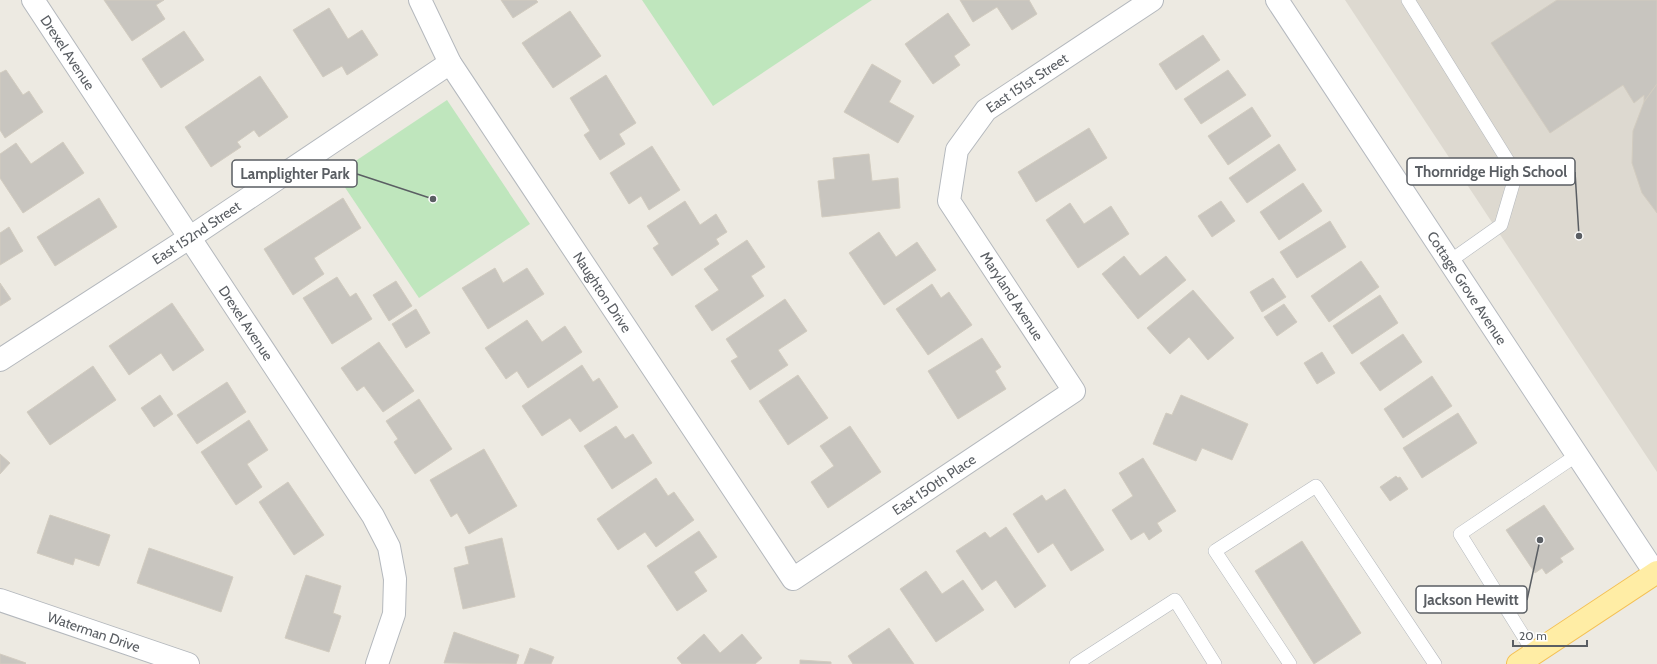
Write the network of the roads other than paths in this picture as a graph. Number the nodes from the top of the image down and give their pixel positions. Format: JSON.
{"nodes":[{"id":1,"x":33,"y":0,"type":"edge"},
{"id":2,"x":420,"y":0,"type":"edge"},
{"id":3,"x":1152,"y":0,"type":"edge"},
{"id":4,"x":1276,"y":0,"type":"edge"},
{"id":5,"x":1408,"y":0,"type":"edge"},
{"id":6,"x":450,"y":63,"type":"junction"},
{"id":7,"x":949,"y":200,"type":"joint"},
{"id":8,"x":189,"y":238,"type":"junction"},
{"id":9,"x":1450,"y":261,"type":"junction"},
{"id":10,"x":0,"y":360,"type":"edge"},
{"id":11,"x":1074,"y":391,"type":"joint"},
{"id":12,"x":1578,"y":455,"type":"junction"},
{"id":13,"x":1656,"y":574,"type":"edge"},
{"id":14,"x":793,"y":579,"type":"joint"},
{"id":15,"x":0,"y":600,"type":"edge"},
{"id":16,"x":1526,"y":658,"type":"edge"},
{"id":17,"x":188,"y":664,"type":"edge"},
{"id":18,"x":377,"y":664,"type":"edge"},
{"id":19,"x":1076,"y":664,"type":"edge"},
{"id":20,"x":1216,"y":664,"type":"edge"},
{"id":21,"x":1290,"y":664,"type":"edge"},
{"id":22,"x":1435,"y":664,"type":"edge"}],
"edges":[{"from":1,"to":8,"type":"street","name":"Drexel Avenue"},
{"from":2,"to":6,"type":"street","name":"Naughton Drive"},
{"from":3,"to":7,"type":"street","name":"East 151st Street"},
{"from":4,"to":9,"type":"street","name":"Cottage Grove Avenue"},
{"from":5,"to":9,"type":"lane"},
{"from":6,"to":8,"type":"street","name":"East 152nd Street"},
{"from":6,"to":14,"type":"street","name":"Naughton Drive"},
{"from":7,"to":11,"type":"street","name":"Maryland Avenue"},
{"from":8,"to":10,"type":"street","name":"East 152nd Street"},
{"from":8,"to":18,"type":"street","name":"Drexel Avenue"},
{"from":9,"to":12,"type":"street","name":"Cottage Grove Avenue"},
{"from":11,"to":14,"type":"street","name":"East 150th Place"},
{"from":12,"to":13,"type":"street","name":"Cottage Grove Avenue"},
{"from":12,"to":16,"type":"lane"},
{"from":13,"to":16,"type":"main road"},
{"from":15,"to":17,"type":"street","name":"Waterman Drive"},
{"from":19,"to":20,"type":"lane"},
{"from":21,"to":22,"type":"lane"}]}
